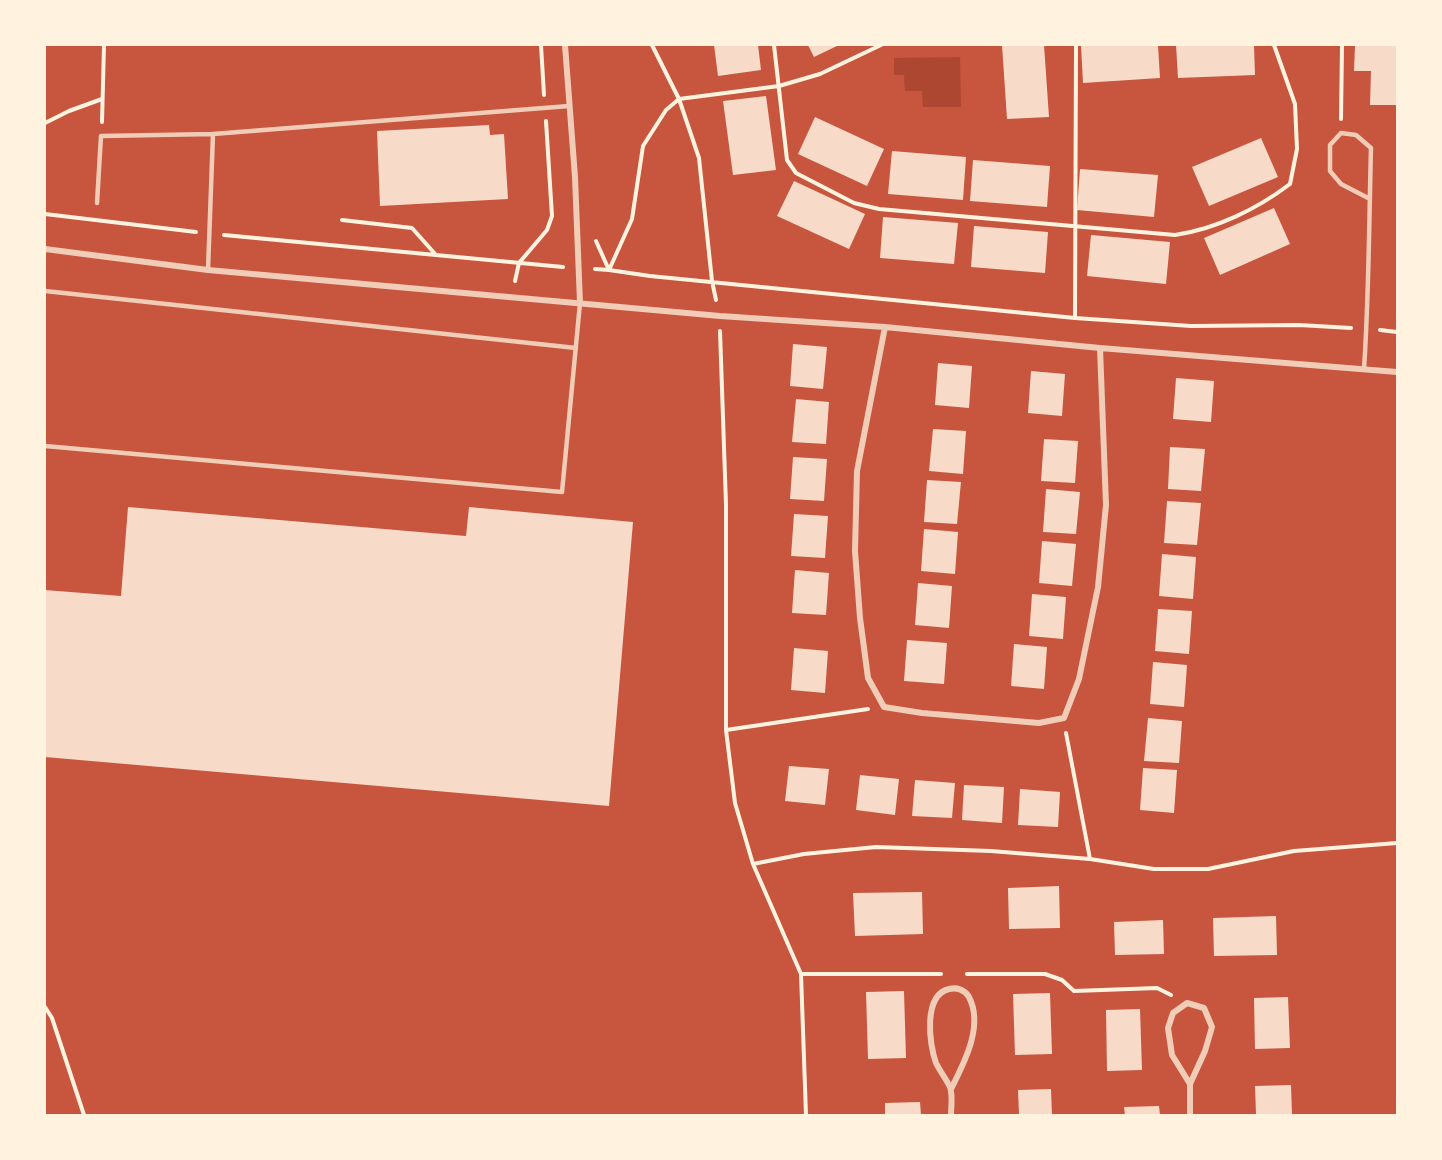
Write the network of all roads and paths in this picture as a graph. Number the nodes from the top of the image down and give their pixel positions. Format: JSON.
{"nodes":[{"id":1,"x":104,"y":45,"type":"edge"},
{"id":2,"x":541,"y":45,"type":"edge"},
{"id":3,"x":565,"y":45,"type":"edge"},
{"id":4,"x":652,"y":45,"type":"edge"},
{"id":5,"x":774,"y":45,"type":"edge"},
{"id":6,"x":881,"y":45,"type":"edge"},
{"id":7,"x":1076,"y":45,"type":"edge"},
{"id":8,"x":1274,"y":45,"type":"edge"},
{"id":9,"x":1342,"y":45,"type":"edge"},
{"id":10,"x":779,"y":86,"type":"junction"},
{"id":11,"x":102,"y":99,"type":"junction"},
{"id":12,"x":679,"y":99,"type":"junction"},
{"id":13,"x":569,"y":106,"type":"junction"},
{"id":14,"x":545,"y":109,"type":"junction"},
{"id":15,"x":45,"y":123,"type":"edge"},
{"id":16,"x":1341,"y":133,"type":"junction"},
{"id":17,"x":213,"y":134,"type":"junction"},
{"id":18,"x":101,"y":136,"type":"junction"},
{"id":19,"x":1370,"y":199,"type":"junction"},
{"id":20,"x":97,"y":203,"type":"dead end"},
{"id":21,"x":45,"y":214,"type":"edge"},
{"id":22,"x":342,"y":220,"type":"dead end"},
{"id":23,"x":1074,"y":226,"type":"junction"},
{"id":24,"x":209,"y":234,"type":"junction"},
{"id":25,"x":596,"y":241,"type":"dead end"},
{"id":26,"x":45,"y":249,"type":"edge"},
{"id":27,"x":436,"y":255,"type":"junction"},
{"id":28,"x":519,"y":263,"type":"junction"},
{"id":29,"x":580,"y":268,"type":"junction"},
{"id":30,"x":208,"y":270,"type":"junction"},
{"id":31,"x":609,"y":270,"type":"junction"},
{"id":32,"x":712,"y":281,"type":"junction"},
{"id":33,"x":45,"y":291,"type":"edge"},
{"id":34,"x":513,"y":297,"type":"junction"},
{"id":35,"x":580,"y":303,"type":"junction"},
{"id":36,"x":720,"y":316,"type":"junction"},
{"id":37,"x":1075,"y":318,"type":"junction"},
{"id":38,"x":885,"y":327,"type":"junction"},
{"id":39,"x":1366,"y":329,"type":"junction"},
{"id":40,"x":1397,"y":332,"type":"edge"},
{"id":41,"x":576,"y":348,"type":"junction"},
{"id":42,"x":1100,"y":348,"type":"junction"},
{"id":43,"x":1364,"y":369,"type":"junction"},
{"id":44,"x":1397,"y":372,"type":"edge"},
{"id":45,"x":45,"y":446,"type":"edge"},
{"id":46,"x":884,"y":707,"type":"junction"},
{"id":47,"x":1064,"y":718,"type":"junction"},
{"id":48,"x":726,"y":730,"type":"junction"},
{"id":49,"x":1397,"y":843,"type":"edge"},
{"id":50,"x":1090,"y":859,"type":"junction"},
{"id":51,"x":753,"y":864,"type":"junction"},
{"id":52,"x":801,"y":974,"type":"junction"},
{"id":53,"x":949,"y":974,"type":"dead end"},
{"id":54,"x":961,"y":974,"type":"dead end"},
{"id":55,"x":1187,"y":1003,"type":"junction"},
{"id":56,"x":45,"y":1007,"type":"edge"},
{"id":57,"x":1190,"y":1084,"type":"junction"},
{"id":58,"x":951,"y":1089,"type":"junction"},
{"id":59,"x":84,"y":1115,"type":"edge"},
{"id":60,"x":806,"y":1115,"type":"edge"},
{"id":61,"x":951,"y":1115,"type":"edge"},
{"id":62,"x":1190,"y":1115,"type":"edge"}],
"edges":[{"from":1,"to":11,"type":"path"},
{"from":2,"to":14,"type":"path"},
{"from":3,"to":13,"type":"street"},
{"from":4,"to":12,"type":"path"},
{"from":5,"to":10,"type":"path"},
{"from":6,"to":10,"type":"path"},
{"from":7,"to":23,"type":"path"},
{"from":8,"to":23,"type":"path"},
{"from":9,"to":16,"type":"path"},
{"from":10,"to":12,"type":"path"},
{"from":10,"to":23,"type":"path"},
{"from":11,"to":15,"type":"path"},
{"from":11,"to":18,"type":"path"},
{"from":12,"to":31,"type":"path"},
{"from":12,"to":32,"type":"path"},
{"from":13,"to":14,"type":"lane"},
{"from":13,"to":29,"type":"street"},
{"from":14,"to":17,"type":"lane"},
{"from":14,"to":28,"type":"path"},
{"from":16,"to":19,"type":"lane"},
{"from":16,"to":19,"type":"lane"},
{"from":17,"to":18,"type":"lane"},
{"from":17,"to":24,"type":"lane"},
{"from":18,"to":20,"type":"lane"},
{"from":19,"to":39,"type":"lane"},
{"from":21,"to":24,"type":"path"},
{"from":22,"to":27,"type":"path"},
{"from":23,"to":37,"type":"path"},
{"from":24,"to":27,"type":"path"},
{"from":24,"to":30,"type":"lane"},
{"from":25,"to":31,"type":"path"},
{"from":26,"to":30,"type":"street"},
{"from":27,"to":28,"type":"path"},
{"from":28,"to":29,"type":"path"},
{"from":28,"to":34,"type":"path"},
{"from":29,"to":31,"type":"path"},
{"from":29,"to":35,"type":"street"},
{"from":30,"to":34,"type":"street"},
{"from":31,"to":32,"type":"path"},
{"from":32,"to":36,"type":"path"},
{"from":32,"to":37,"type":"path"},
{"from":33,"to":41,"type":"lane"},
{"from":34,"to":35,"type":"street"},
{"from":35,"to":36,"type":"street"},
{"from":35,"to":41,"type":"lane"},
{"from":36,"to":38,"type":"street"},
{"from":36,"to":48,"type":"path"},
{"from":37,"to":39,"type":"path"},
{"from":38,"to":42,"type":"street"},
{"from":38,"to":46,"type":"street"},
{"from":39,"to":40,"type":"path"},
{"from":39,"to":43,"type":"lane"},
{"from":41,"to":45,"type":"lane"},
{"from":42,"to":43,"type":"street"},
{"from":42,"to":47,"type":"street"},
{"from":43,"to":44,"type":"street"},
{"from":46,"to":47,"type":"street"},
{"from":46,"to":48,"type":"path"},
{"from":47,"to":50,"type":"path"},
{"from":48,"to":51,"type":"path"},
{"from":49,"to":50,"type":"path"},
{"from":50,"to":51,"type":"path"},
{"from":51,"to":52,"type":"path"},
{"from":52,"to":53,"type":"path"},
{"from":52,"to":60,"type":"path"},
{"from":54,"to":55,"type":"path"},
{"from":55,"to":57,"type":"street"},
{"from":55,"to":57,"type":"street"},
{"from":56,"to":59,"type":"path"},
{"from":57,"to":62,"type":"street"},
{"from":58,"to":58,"type":"street"},
{"from":58,"to":61,"type":"street"}]}
